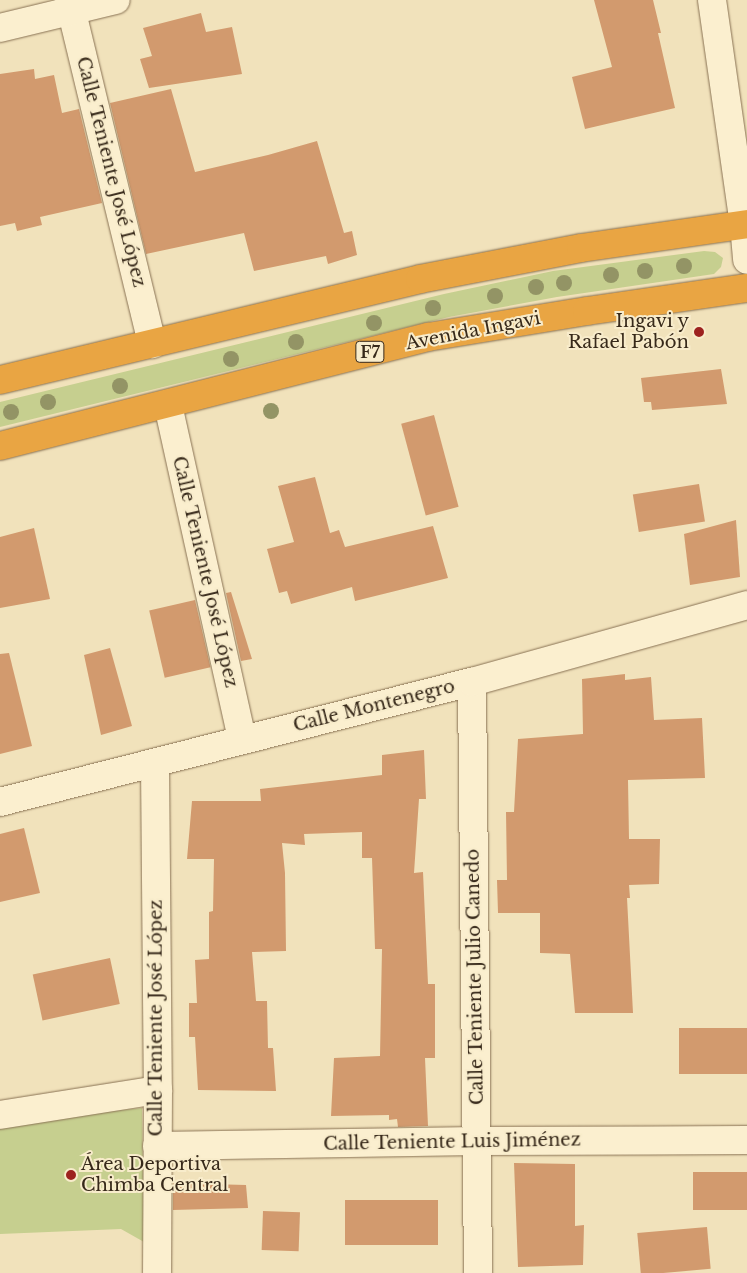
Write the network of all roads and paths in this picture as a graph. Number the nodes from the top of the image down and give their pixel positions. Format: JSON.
{"nodes":[{"id":1,"x":116,"y":0,"type":"edge"},
{"id":2,"x":712,"y":0,"type":"edge"},
{"id":3,"x":70,"y":6,"type":"edge"},
{"id":4,"x":0,"y":28,"type":"edge"},
{"id":5,"x":746,"y":224,"type":"edge"},
{"id":6,"x":747,"y":260,"type":"edge"},
{"id":7,"x":747,"y":288,"type":"edge"},
{"id":8,"x":152,"y":344,"type":"junction"},
{"id":9,"x":0,"y":380,"type":"edge"},
{"id":10,"x":168,"y":405,"type":"junction"},
{"id":11,"x":0,"y":446,"type":"edge"},
{"id":12,"x":747,"y":605,"type":"edge"},
{"id":13,"x":472,"y":682,"type":"junction"},
{"id":14,"x":242,"y":740,"type":"junction"},
{"id":15,"x":155,"y":764,"type":"junction"},
{"id":16,"x":0,"y":802,"type":"edge"},
{"id":17,"x":158,"y":1090,"type":"junction"},
{"id":18,"x":0,"y":1115,"type":"edge"},
{"id":19,"x":747,"y":1140,"type":"edge"},
{"id":20,"x":476,"y":1141,"type":"junction"},
{"id":21,"x":157,"y":1146,"type":"junction"},
{"id":22,"x":157,"y":1273,"type":"edge"},
{"id":23,"x":478,"y":1273,"type":"edge"}],
"edges":[{"from":1,"to":3,"type":"street"},
{"from":2,"to":5,"type":"street"},
{"from":3,"to":4,"type":"street"},
{"from":3,"to":8,"type":"street","name":"Calle Teniente José López"},
{"from":5,"to":6,"type":"street"},
{"from":5,"to":8,"type":"highway"},
{"from":7,"to":10,"type":"highway","name":"Avenida Ingavi","number":"F7"},
{"from":8,"to":9,"type":"highway"},
{"from":10,"to":11,"type":"highway","name":"Avenida Ingavi","number":"F7"},
{"from":10,"to":14,"type":"street","name":"Calle Teniente José López"},
{"from":12,"to":13,"type":"street","name":"Calle Montenegro"},
{"from":13,"to":14,"type":"street","name":"Calle Montenegro"},
{"from":13,"to":20,"type":"street","name":"Calle Teniente Julio Canedo"},
{"from":14,"to":15,"type":"street","name":"Calle Montenegro"},
{"from":15,"to":16,"type":"street","name":"Calle Montenegro"},
{"from":15,"to":17,"type":"street","name":"Calle Teniente José López"},
{"from":17,"to":18,"type":"street"},
{"from":17,"to":21,"type":"street","name":"Calle Teniente José López"},
{"from":19,"to":20,"type":"street","name":"Calle Teniente Luis Jiménez"},
{"from":20,"to":21,"type":"street","name":"Calle Teniente Luis Jiménez"},
{"from":20,"to":23,"type":"street","name":"Calle Teniente Julio Canedo"},
{"from":21,"to":22,"type":"street","name":"Calle Teniente José López"}]}
